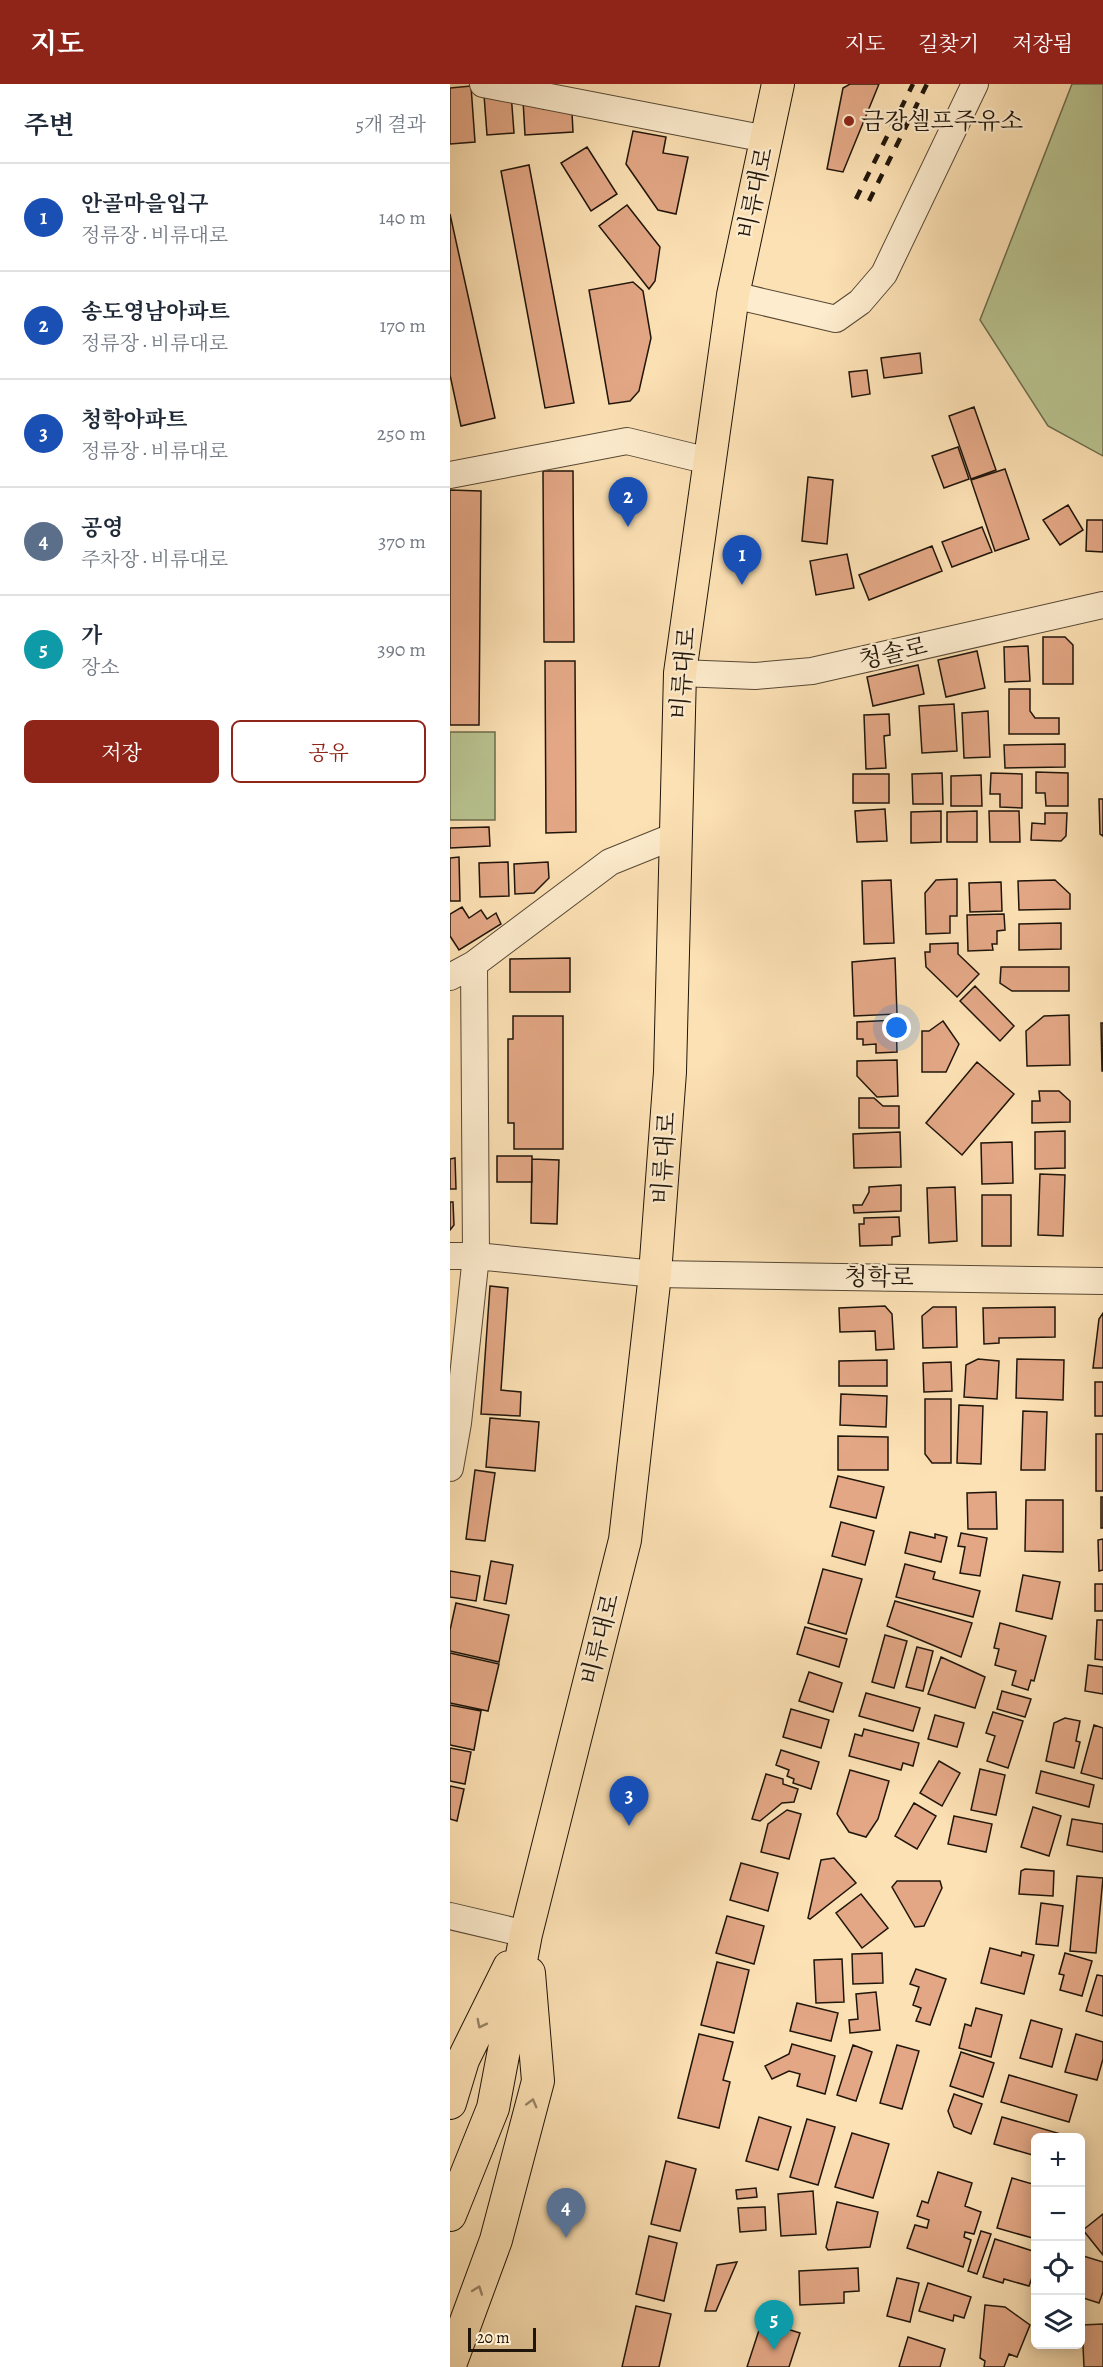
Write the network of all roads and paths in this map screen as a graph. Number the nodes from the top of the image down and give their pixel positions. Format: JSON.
{"nodes":[{"id":1,"x":483,"y":84,"type":"edge"},
{"id":2,"x":778,"y":84,"type":"edge"},
{"id":3,"x":975,"y":84,"type":"edge"},
{"id":4,"x":766,"y":139,"type":"junction"},
{"id":5,"x":734,"y":295,"type":"junction"},
{"id":6,"x":709,"y":461,"type":"junction"},
{"id":7,"x":450,"y":475,"type":"edge"},
{"id":8,"x":1103,"y":605,"type":"edge"},
{"id":9,"x":681,"y":673,"type":"junction"},
{"id":10,"x":677,"y":835,"type":"junction"},
{"id":11,"x":474,"y":964,"type":"junction"},
{"id":12,"x":450,"y":977,"type":"edge"},
{"id":13,"x":450,"y":1256,"type":"edge"},
{"id":14,"x":476,"y":1256,"type":"junction"},
{"id":15,"x":655,"y":1274,"type":"junction"},
{"id":16,"x":1103,"y":1281,"type":"edge"},
{"id":17,"x":450,"y":1468,"type":"edge"},
{"id":18,"x":450,"y":1916,"type":"edge"},
{"id":19,"x":526,"y":1934,"type":"junction"},
{"id":20,"x":450,"y":2103,"type":"edge"},
{"id":21,"x":450,"y":2216,"type":"edge"},
{"id":22,"x":450,"y":2365,"type":"edge"}],
"edges":[{"from":1,"to":4,"type":"street"},
{"from":2,"to":4,"type":"main road","name":"비류대로"},
{"from":3,"to":5,"type":"street"},
{"from":4,"to":5,"type":"main road","name":"비류대로"},
{"from":5,"to":6,"type":"main road","name":"비류대로"},
{"from":6,"to":7,"type":"street"},
{"from":6,"to":9,"type":"main road","name":"비류대로"},
{"from":8,"to":9,"type":"street","name":"청솔로"},
{"from":9,"to":10,"type":"main road","name":"비류대로"},
{"from":10,"to":11,"type":"street"},
{"from":10,"to":15,"type":"main road","name":"비류대로"},
{"from":11,"to":12,"type":"street"},
{"from":11,"to":14,"type":"street"},
{"from":13,"to":14,"type":"street","name":"청학로"},
{"from":14,"to":15,"type":"street","name":"청학로"},
{"from":14,"to":17,"type":"street"},
{"from":15,"to":16,"type":"street","name":"청학로"},
{"from":15,"to":19,"type":"main road","name":"비류대로"},
{"from":18,"to":19,"type":"street"},
{"from":19,"to":20,"type":"main road","one_way":true},
{"from":19,"to":21,"type":"main road","name":"비류대로"},
{"from":22,"to":19,"type":"main road","one_way":true}]}
